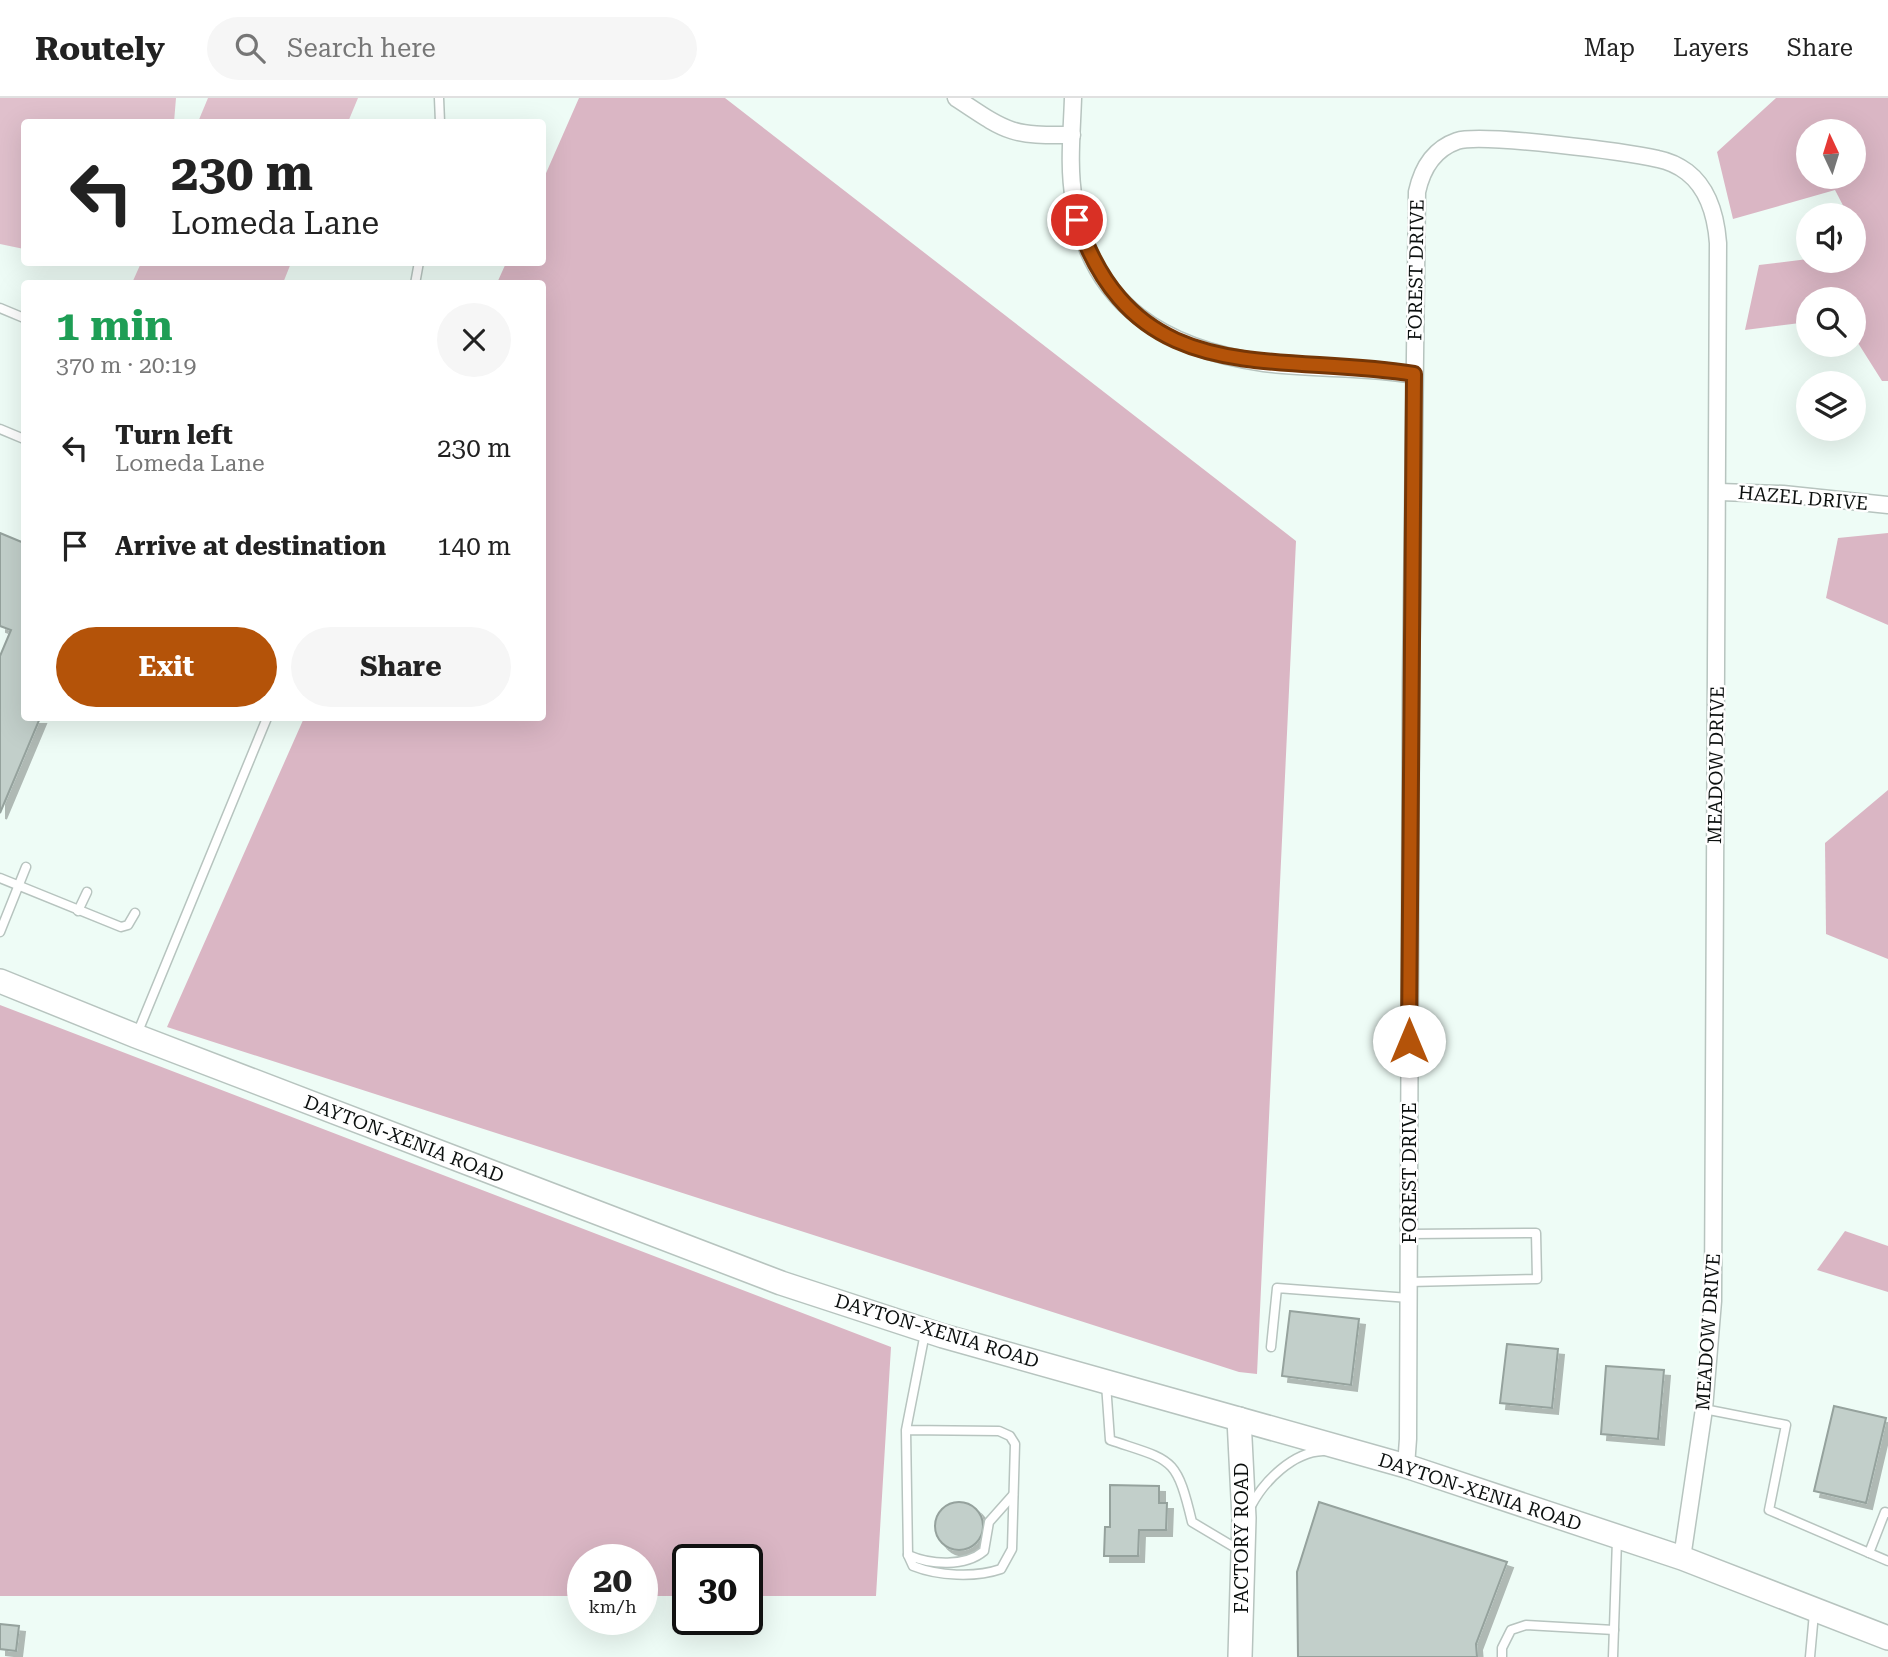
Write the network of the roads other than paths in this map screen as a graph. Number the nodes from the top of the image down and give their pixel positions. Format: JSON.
{"nodes":[{"id":1,"x":439,"y":98,"type":"edge"},
{"id":2,"x":956,"y":98,"type":"edge"},
{"id":3,"x":1073,"y":98,"type":"edge"},
{"id":4,"x":440,"y":119,"type":"edge"},
{"id":5,"x":1072,"y":135,"type":"junction"},
{"id":6,"x":1499,"y":140,"type":"joint"},
{"id":7,"x":0,"y":308,"type":"edge"},
{"id":8,"x":21,"y":317,"type":"edge"},
{"id":9,"x":1414,"y":374,"type":"junction"},
{"id":10,"x":0,"y":429,"type":"edge"},
{"id":11,"x":21,"y":438,"type":"edge"},
{"id":12,"x":1719,"y":492,"type":"junction"},
{"id":13,"x":1888,"y":505,"type":"edge"},
{"id":14,"x":266,"y":721,"type":"edge"},
{"id":15,"x":26,"y":867,"type":"dead end"},
{"id":16,"x":0,"y":878,"type":"edge"},
{"id":17,"x":18,"y":886,"type":"junction"},
{"id":18,"x":87,"y":892,"type":"dead end"},
{"id":19,"x":78,"y":911,"type":"junction"},
{"id":20,"x":135,"y":913,"type":"dead end"},
{"id":21,"x":0,"y":932,"type":"edge"},
{"id":22,"x":0,"y":981,"type":"edge"},
{"id":23,"x":136,"y":1036,"type":"junction"},
{"id":24,"x":1409,"y":1234,"type":"junction"},
{"id":25,"x":1409,"y":1290,"type":"junction"},
{"id":26,"x":926,"y":1330,"type":"junction"},
{"id":27,"x":1271,"y":1347,"type":"dead end"},
{"id":28,"x":1106,"y":1381,"type":"junction"},
{"id":29,"x":1704,"y":1409,"type":"junction"},
{"id":30,"x":1239,"y":1419,"type":"junction"},
{"id":31,"x":906,"y":1430,"type":"junction"},
{"id":32,"x":1353,"y":1450,"type":"junction"},
{"id":33,"x":1406,"y":1466,"type":"junction"},
{"id":34,"x":1013,"y":1495,"type":"junction"},
{"id":35,"x":1888,"y":1513,"type":"edge"},
{"id":36,"x":1244,"y":1518,"type":"junction"},
{"id":37,"x":1618,"y":1537,"type":"junction"},
{"id":38,"x":1243,"y":1552,"type":"junction"},
{"id":39,"x":1869,"y":1553,"type":"junction"},
{"id":40,"x":908,"y":1555,"type":"junction"},
{"id":41,"x":1682,"y":1558,"type":"junction"},
{"id":42,"x":1888,"y":1562,"type":"edge"},
{"id":43,"x":1814,"y":1609,"type":"junction"},
{"id":44,"x":1614,"y":1630,"type":"junction"},
{"id":45,"x":1888,"y":1638,"type":"edge"},
{"id":46,"x":1240,"y":1657,"type":"edge"},
{"id":47,"x":1502,"y":1657,"type":"edge"},
{"id":48,"x":1613,"y":1657,"type":"edge"},
{"id":49,"x":1810,"y":1657,"type":"edge"}],
"edges":[{"from":1,"to":4,"type":"lane"},
{"from":2,"to":5,"type":"street"},
{"from":3,"to":5,"type":"street"},
{"from":5,"to":9,"type":"street"},
{"from":6,"to":9,"type":"street","name":"FOREST DRIVE"},
{"from":6,"to":12,"type":"street","name":"MEADOW DRIVE"},
{"from":7,"to":8,"type":"lane"},
{"from":9,"to":24,"type":"street","name":"FOREST DRIVE"},
{"from":10,"to":11,"type":"lane"},
{"from":12,"to":13,"type":"street","name":"HAZEL DRIVE"},
{"from":12,"to":29,"type":"street","name":"MEADOW DRIVE"},
{"from":14,"to":23,"type":"lane"},
{"from":15,"to":17,"type":"lane"},
{"from":16,"to":17,"type":"lane"},
{"from":17,"to":19,"type":"lane"},
{"from":17,"to":21,"type":"lane"},
{"from":18,"to":19,"type":"lane"},
{"from":19,"to":20,"type":"lane"},
{"from":22,"to":23,"type":"main road","name":"DAYTON-XENIA ROAD"},
{"from":23,"to":26,"type":"main road","name":"DAYTON-XENIA ROAD"},
{"from":24,"to":25,"type":"street","name":"FOREST DRIVE"},
{"from":24,"to":25,"type":"lane"},
{"from":25,"to":27,"type":"lane"},
{"from":25,"to":33,"type":"street","name":"FOREST DRIVE"},
{"from":26,"to":28,"type":"main road","name":"DAYTON-XENIA ROAD"},
{"from":26,"to":31,"type":"lane"},
{"from":28,"to":30,"type":"main road","name":"DAYTON-XENIA ROAD"},
{"from":28,"to":38,"type":"lane"},
{"from":29,"to":39,"type":"lane"},
{"from":29,"to":41,"type":"street","name":"MEADOW DRIVE"},
{"from":30,"to":32,"type":"main road","name":"DAYTON-XENIA ROAD"},
{"from":30,"to":36,"type":"main road","name":"FACTORY ROAD"},
{"from":31,"to":34,"type":"lane"},
{"from":31,"to":40,"type":"lane"},
{"from":32,"to":33,"type":"main road","name":"DAYTON-XENIA ROAD"},
{"from":32,"to":36,"type":"lane"},
{"from":33,"to":37,"type":"main road","name":"DAYTON-XENIA ROAD"},
{"from":34,"to":40,"type":"lane"},
{"from":34,"to":40,"type":"lane"},
{"from":35,"to":39,"type":"lane"},
{"from":36,"to":38,"type":"main road","name":"FACTORY ROAD"},
{"from":37,"to":41,"type":"main road","name":"DAYTON-XENIA ROAD"},
{"from":37,"to":44,"type":"lane"},
{"from":38,"to":46,"type":"main road","name":"FACTORY ROAD"},
{"from":39,"to":42,"type":"lane"},
{"from":41,"to":43,"type":"main road","name":"DAYTON-XENIA ROAD"},
{"from":43,"to":45,"type":"main road","name":"DAYTON-XENIA ROAD"},
{"from":43,"to":49,"type":"lane"},
{"from":44,"to":47,"type":"lane"},
{"from":44,"to":48,"type":"lane"}]}
